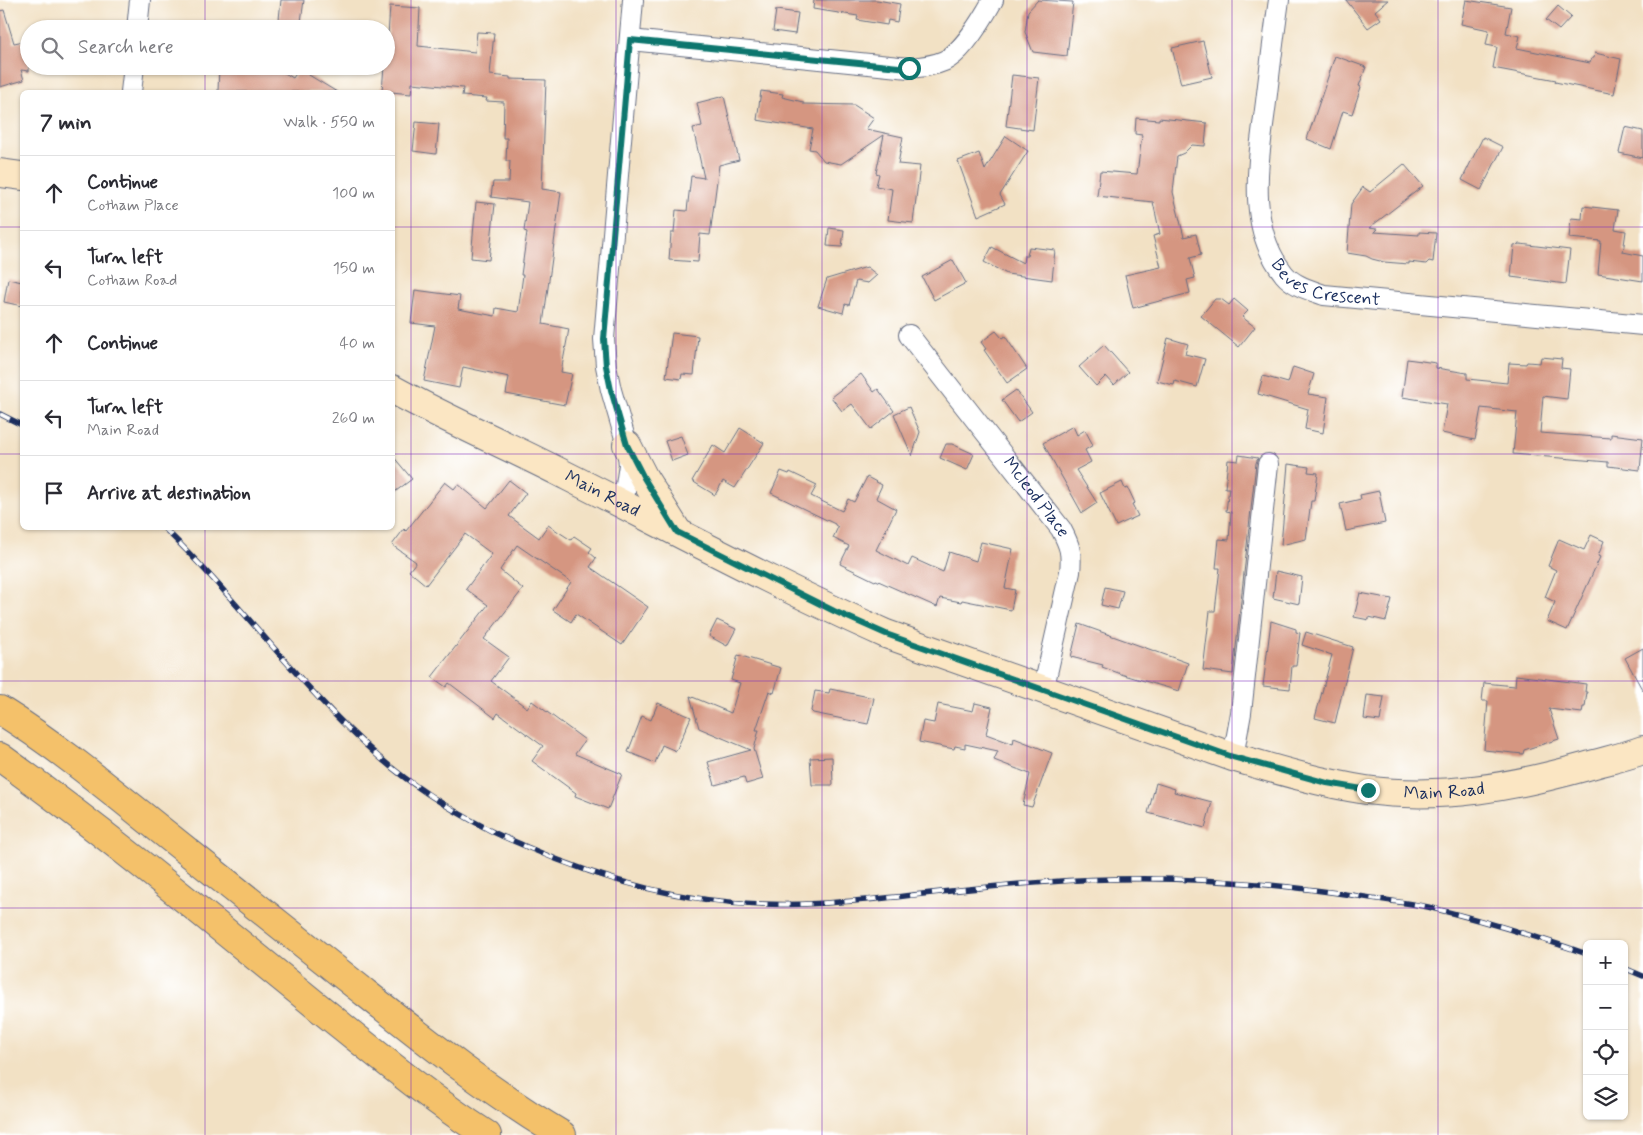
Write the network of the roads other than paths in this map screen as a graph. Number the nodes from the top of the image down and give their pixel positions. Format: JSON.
{"nodes":[{"id":1,"x":140,"y":0,"type":"edge"},
{"id":2,"x":633,"y":0,"type":"edge"},
{"id":3,"x":993,"y":0,"type":"edge"},
{"id":4,"x":1279,"y":0,"type":"edge"},
{"id":5,"x":138,"y":20,"type":"edge"},
{"id":6,"x":630,"y":40,"type":"junction"},
{"id":7,"x":133,"y":75,"type":"edge"},
{"id":8,"x":131,"y":90,"type":"edge"},
{"id":9,"x":0,"y":173,"type":"edge"},
{"id":10,"x":20,"y":176,"type":"edge"},
{"id":11,"x":1643,"y":326,"type":"edge"},
{"id":12,"x":909,"y":335,"type":"dead end"},
{"id":13,"x":395,"y":391,"type":"edge"},
{"id":14,"x":627,"y":445,"type":"junction"},
{"id":15,"x":1268,"y":464,"type":"dead end"},
{"id":16,"x":623,"y":505,"type":"junction"},
{"id":17,"x":677,"y":532,"type":"junction"},
{"id":18,"x":1042,"y":691,"type":"junction"},
{"id":19,"x":0,"y":710,"type":"edge"},
{"id":20,"x":1643,"y":750,"type":"edge"},
{"id":21,"x":0,"y":757,"type":"edge"},
{"id":22,"x":1233,"y":757,"type":"junction"},
{"id":23,"x":487,"y":1135,"type":"edge"},
{"id":24,"x":562,"y":1135,"type":"edge"}],
"edges":[{"from":1,"to":5,"type":"street"},
{"from":2,"to":6,"type":"street"},
{"from":3,"to":6,"type":"street"},
{"from":4,"to":11,"type":"street","name":"Beves Crescent"},
{"from":6,"to":14,"type":"street"},
{"from":7,"to":8,"type":"street"},
{"from":9,"to":10,"type":"main road"},
{"from":12,"to":18,"type":"street","name":"Mcleod Place"},
{"from":13,"to":16,"type":"main road","name":"Main Road"},
{"from":14,"to":16,"type":"street"},
{"from":14,"to":17,"type":"main road"},
{"from":15,"to":22,"type":"street"},
{"from":16,"to":17,"type":"main road","name":"Main Road"},
{"from":17,"to":18,"type":"main road","name":"Main Road"},
{"from":18,"to":22,"type":"main road","name":"Main Road"},
{"from":19,"to":24,"type":"highway"},
{"from":20,"to":22,"type":"main road","name":"Main Road"},
{"from":21,"to":23,"type":"highway"}]}
